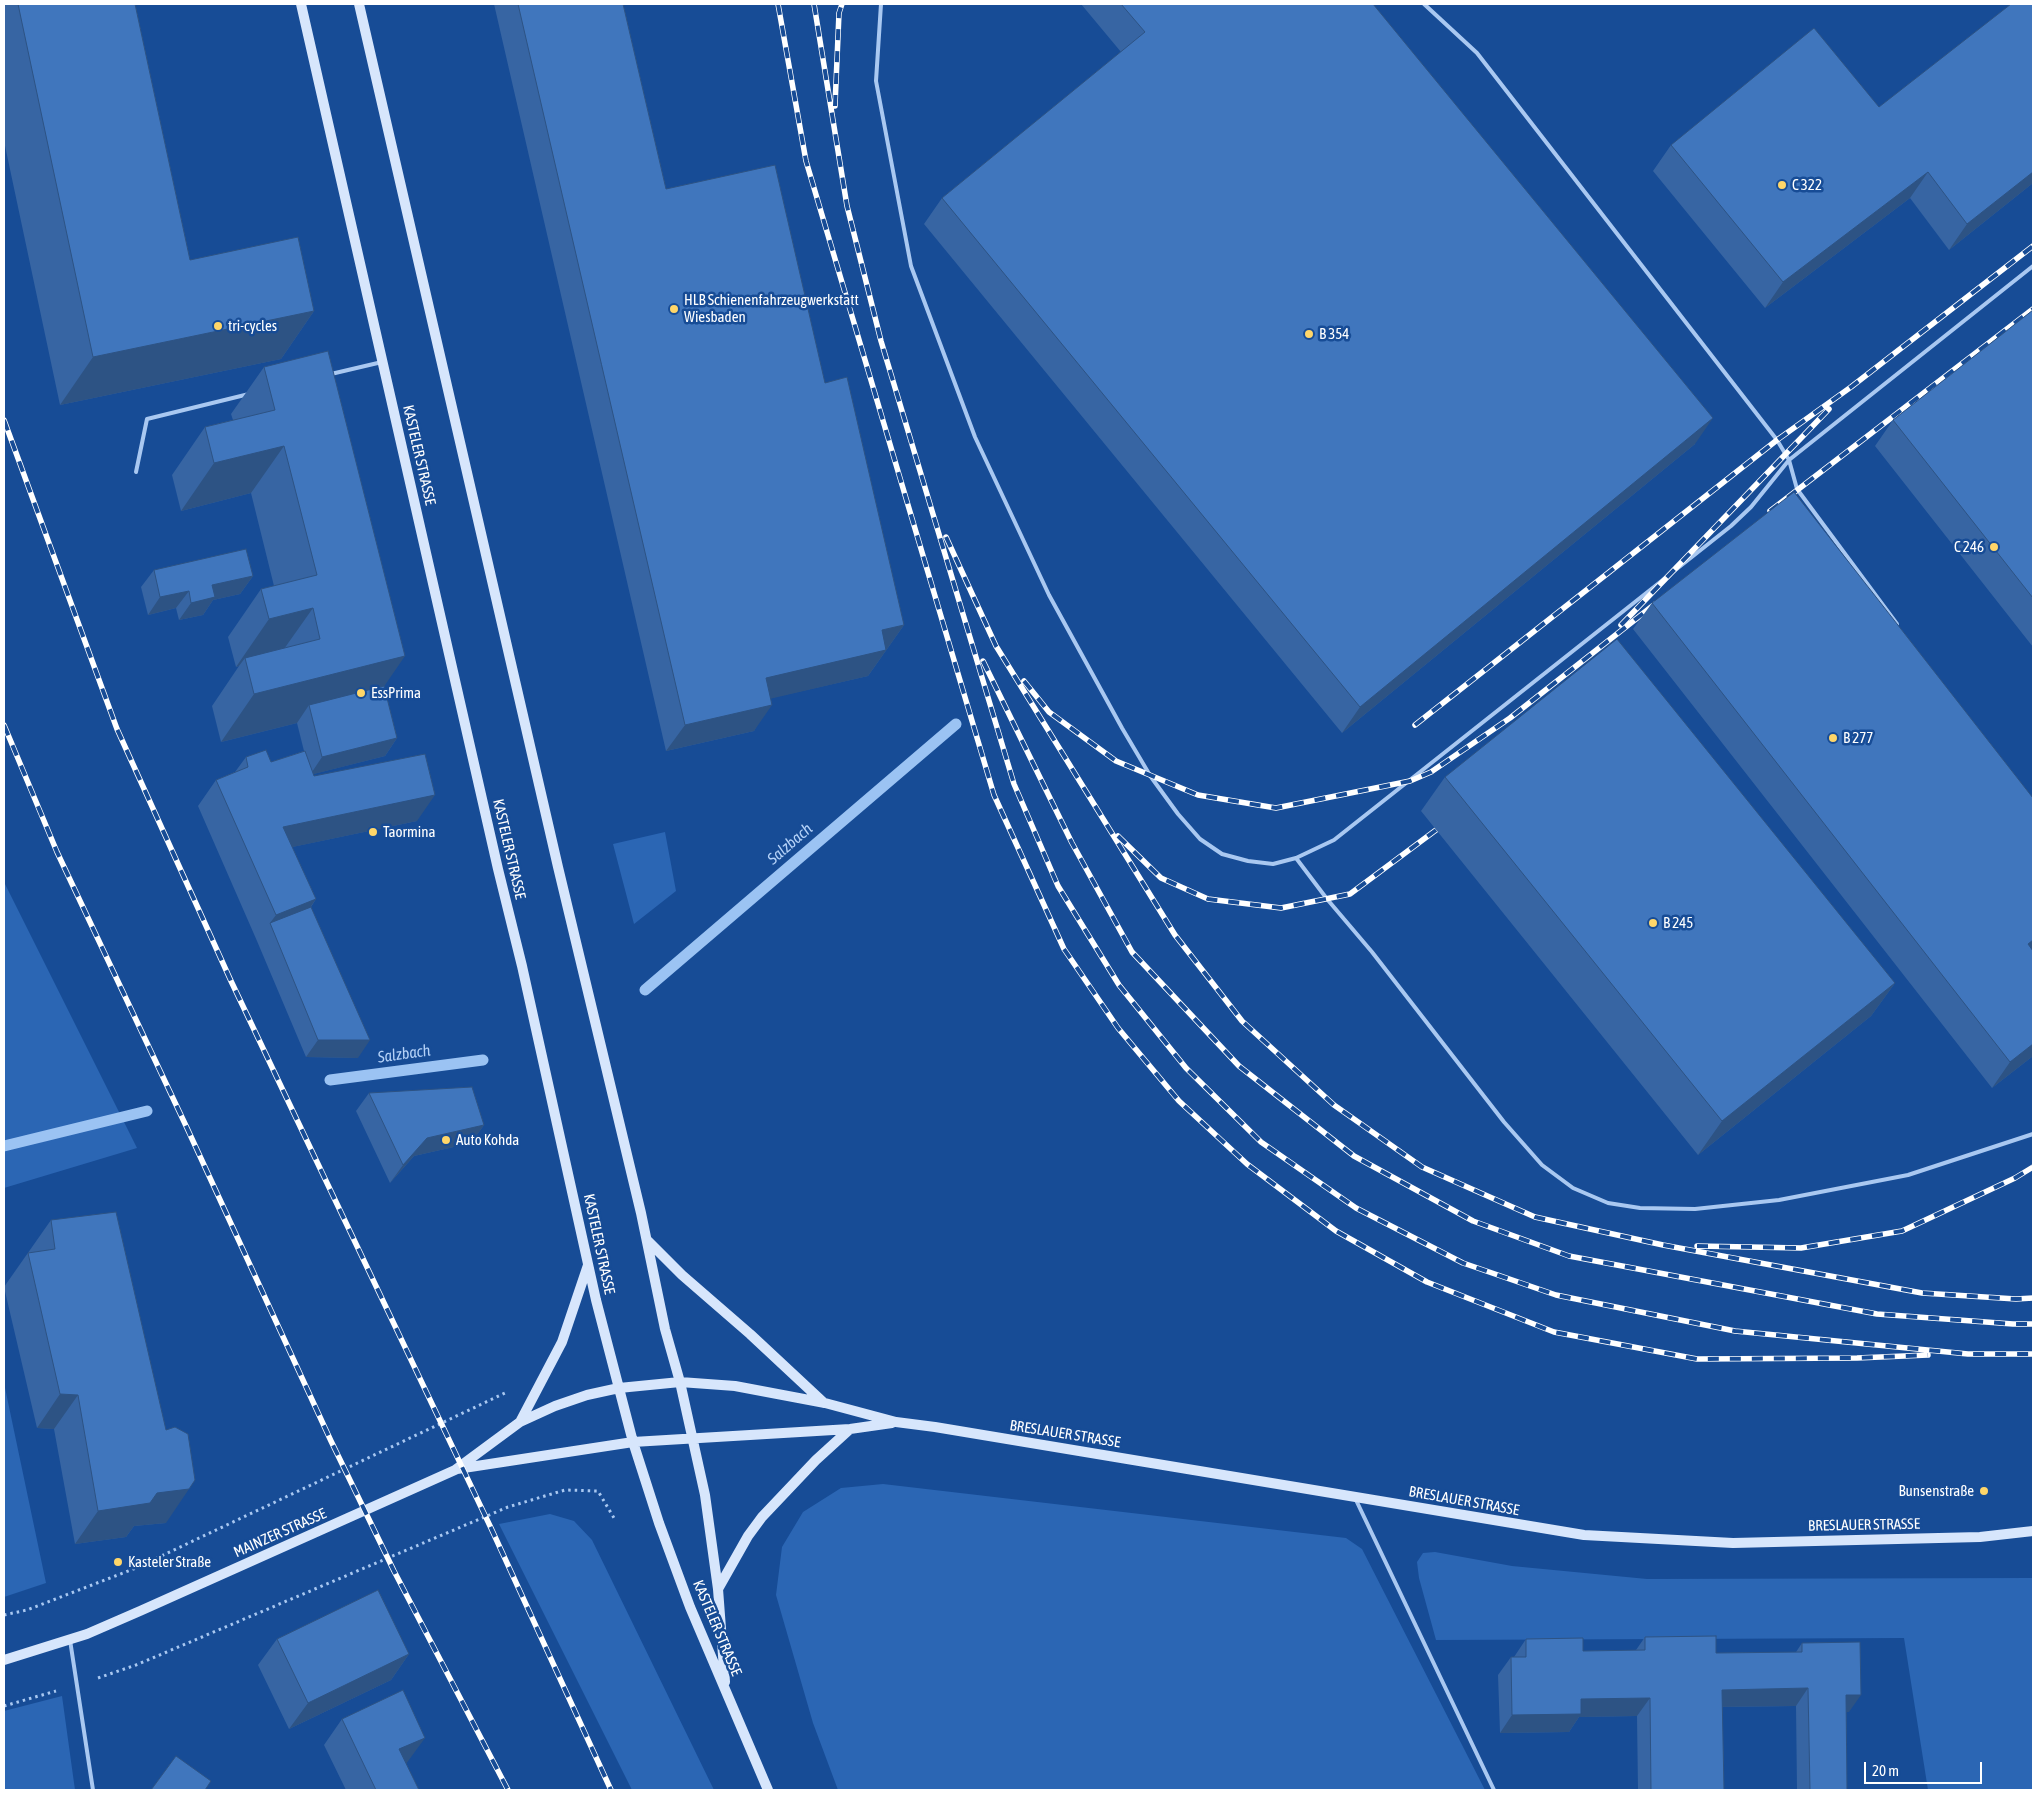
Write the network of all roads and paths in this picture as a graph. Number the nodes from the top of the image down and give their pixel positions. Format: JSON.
{"nodes":[{"id":1,"x":301,"y":4,"type":"edge"},
{"id":2,"x":359,"y":4,"type":"edge"},
{"id":3,"x":881,"y":4,"type":"edge"},
{"id":4,"x":1424,"y":4,"type":"edge"},
{"id":5,"x":2033,"y":266,"type":"edge"},
{"id":6,"x":382,"y":362,"type":"junction"},
{"id":7,"x":323,"y":376,"type":"edge"},
{"id":8,"x":258,"y":392,"type":"dead end"},
{"id":9,"x":1789,"y":460,"type":"junction"},
{"id":10,"x":136,"y":472,"type":"dead end"},
{"id":11,"x":1903,"y":632,"type":"edge"},
{"id":12,"x":1296,"y":858,"type":"junction"},
{"id":13,"x":2033,"y":1134,"type":"edge"},
{"id":14,"x":646,"y":1239,"type":"junction"},
{"id":15,"x":588,"y":1264,"type":"junction"},
{"id":16,"x":680,"y":1382,"type":"junction"},
{"id":17,"x":618,"y":1388,"type":"junction"},
{"id":18,"x":512,"y":1390,"type":"dead end"},
{"id":19,"x":825,"y":1403,"type":"junction"},
{"id":20,"x":520,"y":1422,"type":"junction"},
{"id":21,"x":896,"y":1422,"type":"junction"},
{"id":22,"x":850,"y":1430,"type":"junction"},
{"id":23,"x":693,"y":1438,"type":"junction"},
{"id":24,"x":633,"y":1442,"type":"junction"},
{"id":25,"x":455,"y":1470,"type":"junction"},
{"id":26,"x":1355,"y":1498,"type":"junction"},
{"id":27,"x":614,"y":1518,"type":"dead end"},
{"id":28,"x":2033,"y":1532,"type":"edge"},
{"id":29,"x":718,"y":1589,"type":"junction"},
{"id":30,"x":4,"y":1615,"type":"edge"},
{"id":31,"x":70,"y":1640,"type":"junction"},
{"id":32,"x":4,"y":1660,"type":"edge"},
{"id":33,"x":76,"y":1685,"type":"junction"},
{"id":34,"x":726,"y":1690,"type":"junction"},
{"id":35,"x":4,"y":1706,"type":"edge"},
{"id":36,"x":93,"y":1790,"type":"edge"},
{"id":37,"x":768,"y":1790,"type":"edge"},
{"id":38,"x":1494,"y":1790,"type":"edge"}],
"edges":[{"from":1,"to":6,"type":"main road","name":"KASTELER STRASSE"},
{"from":2,"to":14,"type":"main road","name":"KASTELER STRASSE"},
{"from":3,"to":12,"type":"lane"},
{"from":4,"to":9,"type":"lane"},
{"from":5,"to":9,"type":"lane"},
{"from":6,"to":7,"type":"lane"},
{"from":6,"to":15,"type":"main road","name":"KASTELER STRASSE"},
{"from":8,"to":10,"type":"lane"},
{"from":9,"to":11,"type":"lane"},
{"from":9,"to":12,"type":"lane"},
{"from":12,"to":13,"type":"lane"},
{"from":14,"to":16,"type":"main road","name":"KASTELER STRASSE"},
{"from":14,"to":19,"type":"main road"},
{"from":15,"to":17,"type":"main road","name":"KASTELER STRASSE"},
{"from":15,"to":20,"type":"main road"},
{"from":16,"to":17,"type":"main road","name":"MAINZER STRASSE"},
{"from":16,"to":19,"type":"main road","name":"BRESLAUER STRASSE"},
{"from":16,"to":23,"type":"main road","name":"KASTELER STRASSE"},
{"from":17,"to":20,"type":"main road","name":"MAINZER STRASSE"},
{"from":17,"to":24,"type":"main road","name":"KASTELER STRASSE"},
{"from":18,"to":30,"type":"path"},
{"from":19,"to":21,"type":"main road","name":"BRESLAUER STRASSE"},
{"from":20,"to":25,"type":"main road","name":"MAINZER STRASSE"},
{"from":21,"to":22,"type":"main road","name":"BRESLAUER STRASSE"},
{"from":21,"to":26,"type":"main road","name":"BRESLAUER STRASSE"},
{"from":22,"to":23,"type":"main road","name":"BRESLAUER STRASSE"},
{"from":22,"to":29,"type":"main road"},
{"from":23,"to":24,"type":"main road","name":"MAINZER STRASSE"},
{"from":23,"to":29,"type":"main road","name":"KASTELER STRASSE"},
{"from":24,"to":25,"type":"main road","name":"MAINZER STRASSE"},
{"from":24,"to":34,"type":"main road","name":"KASTELER STRASSE"},
{"from":25,"to":31,"type":"main road","name":"MAINZER STRASSE"},
{"from":26,"to":28,"type":"main road","name":"BRESLAUER STRASSE"},
{"from":26,"to":38,"type":"lane"},
{"from":27,"to":33,"type":"path"},
{"from":29,"to":34,"type":"main road","name":"KASTELER STRASSE"},
{"from":31,"to":32,"type":"main road","name":"MAINZER STRASSE"},
{"from":31,"to":33,"type":"lane"},
{"from":33,"to":35,"type":"path"},
{"from":33,"to":36,"type":"lane"},
{"from":34,"to":37,"type":"main road","name":"KASTELER STRASSE"}]}
